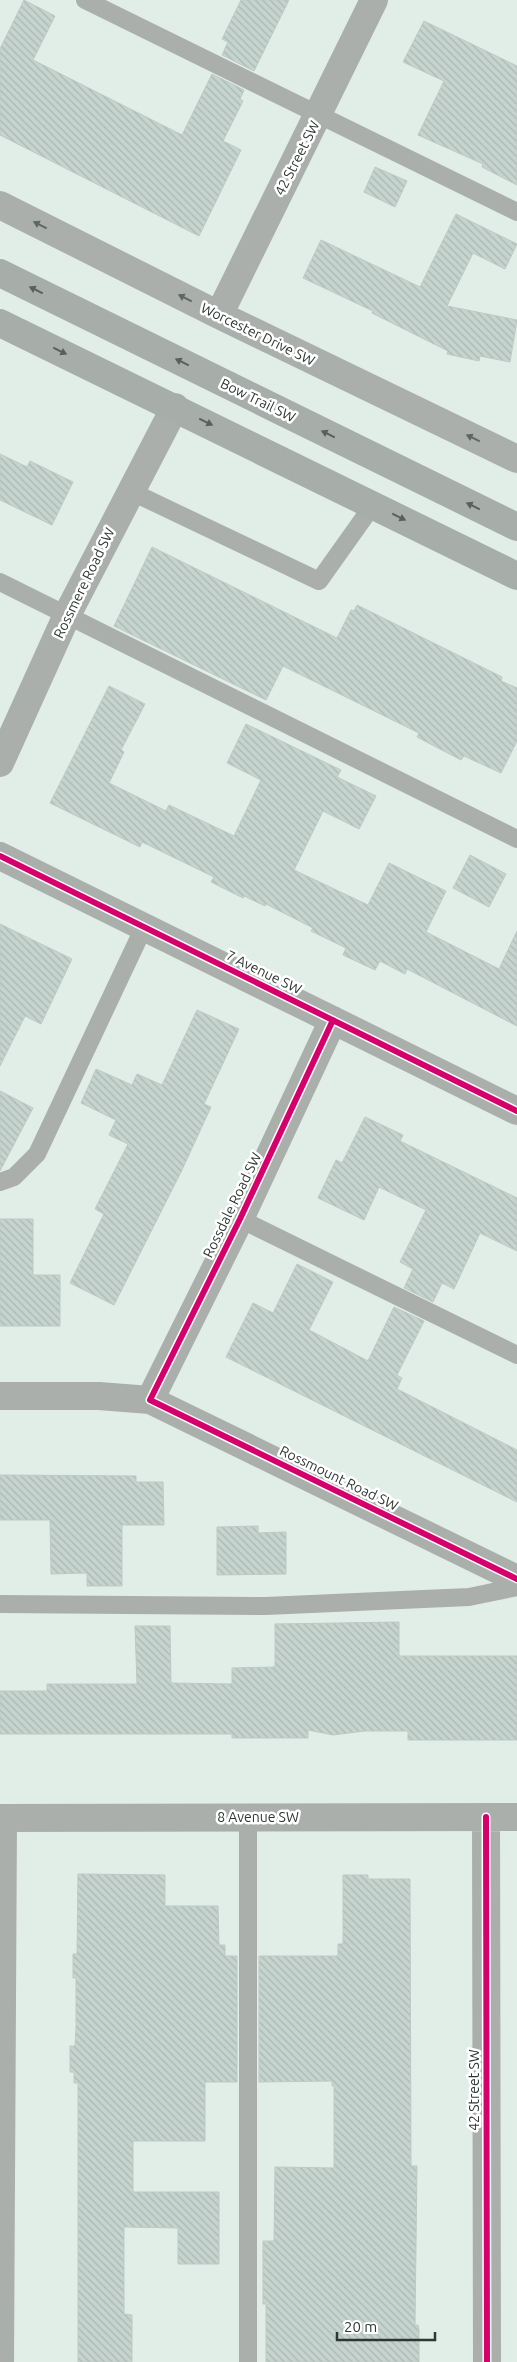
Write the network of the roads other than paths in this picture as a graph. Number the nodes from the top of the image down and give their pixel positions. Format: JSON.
{"nodes":[{"id":1,"x":85,"y":0,"type":"edge"},
{"id":2,"x":374,"y":0,"type":"edge"},
{"id":3,"x":319,"y":114,"type":"junction"},
{"id":4,"x":0,"y":205,"type":"edge"},
{"id":5,"x":517,"y":212,"type":"edge"},
{"id":6,"x":0,"y":273,"type":"edge"},
{"id":7,"x":219,"y":315,"type":"junction"},
{"id":8,"x":0,"y":323,"type":"edge"},
{"id":9,"x":175,"y":407,"type":"junction"},
{"id":10,"x":517,"y":460,"type":"edge"},
{"id":11,"x":130,"y":491,"type":"junction"},
{"id":12,"x":373,"y":505,"type":"junction"},
{"id":13,"x":517,"y":528,"type":"edge"},
{"id":14,"x":517,"y":576,"type":"edge"},
{"id":15,"x":0,"y":582,"type":"edge"},
{"id":16,"x":67,"y":616,"type":"junction"},
{"id":17,"x":0,"y":763,"type":"edge"},
{"id":18,"x":517,"y":839,"type":"edge"},
{"id":19,"x":0,"y":856,"type":"edge"},
{"id":20,"x":144,"y":927,"type":"junction"},
{"id":21,"x":333,"y":1020,"type":"junction"},
{"id":22,"x":517,"y":1110,"type":"edge"},
{"id":23,"x":0,"y":1182,"type":"edge"},
{"id":24,"x":240,"y":1219,"type":"junction"},
{"id":25,"x":517,"y":1355,"type":"edge"},
{"id":26,"x":0,"y":1396,"type":"edge"},
{"id":27,"x":150,"y":1400,"type":"junction"},
{"id":28,"x":517,"y":1579,"type":"edge"},
{"id":29,"x":517,"y":1587,"type":"edge"},
{"id":30,"x":0,"y":1604,"type":"edge"},
{"id":31,"x":248,"y":1817,"type":"junction"},
{"id":32,"x":1,"y":1818,"type":"edge"},
{"id":33,"x":486,"y":1818,"type":"junction"},
{"id":34,"x":517,"y":1818,"type":"edge"},
{"id":35,"x":0,"y":2362,"type":"edge"},
{"id":36,"x":248,"y":2362,"type":"edge"},
{"id":37,"x":487,"y":2362,"type":"edge"}],
"edges":[{"from":1,"to":3,"type":"lane"},
{"from":2,"to":3,"type":"street","name":"42 Street SW"},
{"from":3,"to":5,"type":"lane"},
{"from":3,"to":7,"type":"street","name":"42 Street SW"},
{"from":7,"to":4,"type":"street","name":"Worcester Drive SW","one_way":true},
{"from":13,"to":6,"type":"main road","name":"Bow Trail SW","one_way":true},
{"from":10,"to":7,"type":"street","name":"Worcester Drive SW","one_way":true},
{"from":8,"to":9,"type":"main road","one_way":true},
{"from":9,"to":11,"type":"street","name":"Rossmere Road SW"},
{"from":9,"to":12,"type":"main road","one_way":true},
{"from":11,"to":12,"type":"lane"},
{"from":11,"to":16,"type":"street","name":"Rossmere Road SW"},
{"from":12,"to":14,"type":"main road","one_way":true},
{"from":15,"to":16,"type":"lane"},
{"from":16,"to":17,"type":"street","name":"Rossmere Road SW"},
{"from":16,"to":18,"type":"lane"},
{"from":19,"to":20,"type":"street","name":"7 Avenue SW"},
{"from":20,"to":21,"type":"street","name":"7 Avenue SW"},
{"from":20,"to":23,"type":"lane"},
{"from":21,"to":22,"type":"street","name":"7 Avenue SW"},
{"from":21,"to":24,"type":"street","name":"Rossdale Road SW"},
{"from":24,"to":25,"type":"lane"},
{"from":24,"to":27,"type":"street","name":"Rossdale Road SW"},
{"from":26,"to":27,"type":"street"},
{"from":27,"to":28,"type":"street","name":"Rossmount Road SW"},
{"from":29,"to":30,"type":"lane"},
{"from":31,"to":32,"type":"street","name":"8 Avenue SW"},
{"from":31,"to":33,"type":"street","name":"8 Avenue SW"},
{"from":31,"to":36,"type":"lane"},
{"from":32,"to":35,"type":"street"},
{"from":33,"to":34,"type":"street","name":"8 Avenue SW"},
{"from":33,"to":37,"type":"street","name":"42 Street SW"}]}
